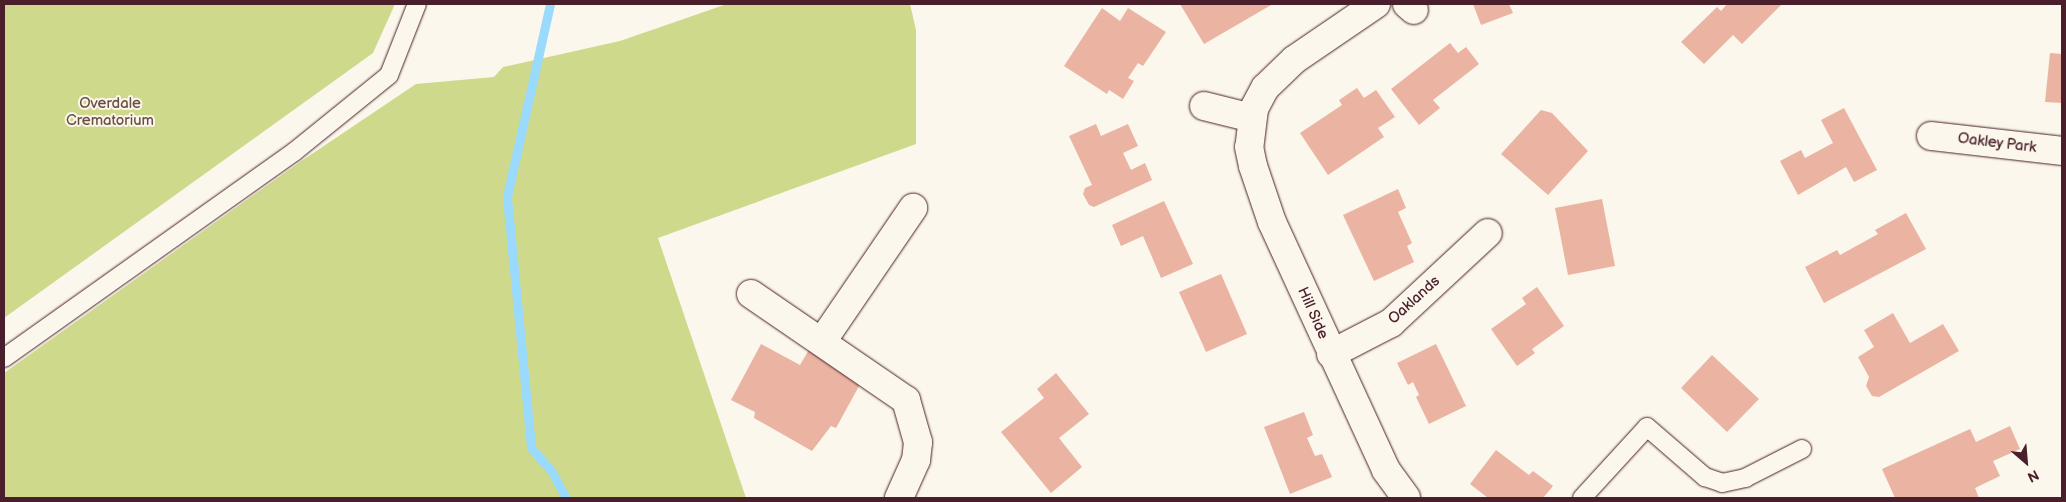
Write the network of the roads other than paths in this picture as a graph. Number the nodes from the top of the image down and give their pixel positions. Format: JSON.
{"nodes":[{"id":1,"x":418,"y":4,"type":"edge"},
{"id":2,"x":1376,"y":4,"type":"edge"},
{"id":3,"x":1204,"y":106,"type":"dead end"},
{"id":4,"x":1252,"y":118,"type":"junction"},
{"id":5,"x":1931,"y":136,"type":"dead end"},
{"id":6,"x":2062,"y":151,"type":"edge"},
{"id":7,"x":913,"y":208,"type":"dead end"},
{"id":8,"x":1487,"y":232,"type":"dead end"},
{"id":9,"x":751,"y":294,"type":"dead end"},
{"id":10,"x":823,"y":340,"type":"junction"},
{"id":11,"x":1331,"y":354,"type":"junction"},
{"id":12,"x":4,"y":358,"type":"edge"},
{"id":13,"x":1802,"y":449,"type":"dead end"},
{"id":14,"x":900,"y":498,"type":"edge"},
{"id":15,"x":1406,"y":498,"type":"edge"},
{"id":16,"x":1582,"y":498,"type":"edge"}],
"edges":[{"from":1,"to":12,"type":"lane"},
{"from":2,"to":4,"type":"street","name":"Hill Side"},
{"from":3,"to":4,"type":"street"},
{"from":4,"to":11,"type":"street","name":"Hill Side"},
{"from":5,"to":6,"type":"street","name":"Oakley Park"},
{"from":7,"to":10,"type":"street"},
{"from":8,"to":11,"type":"street","name":"Oaklands"},
{"from":9,"to":10,"type":"street"},
{"from":10,"to":14,"type":"street"},
{"from":11,"to":15,"type":"street","name":"Hill Side"},
{"from":13,"to":16,"type":"lane"}]}
